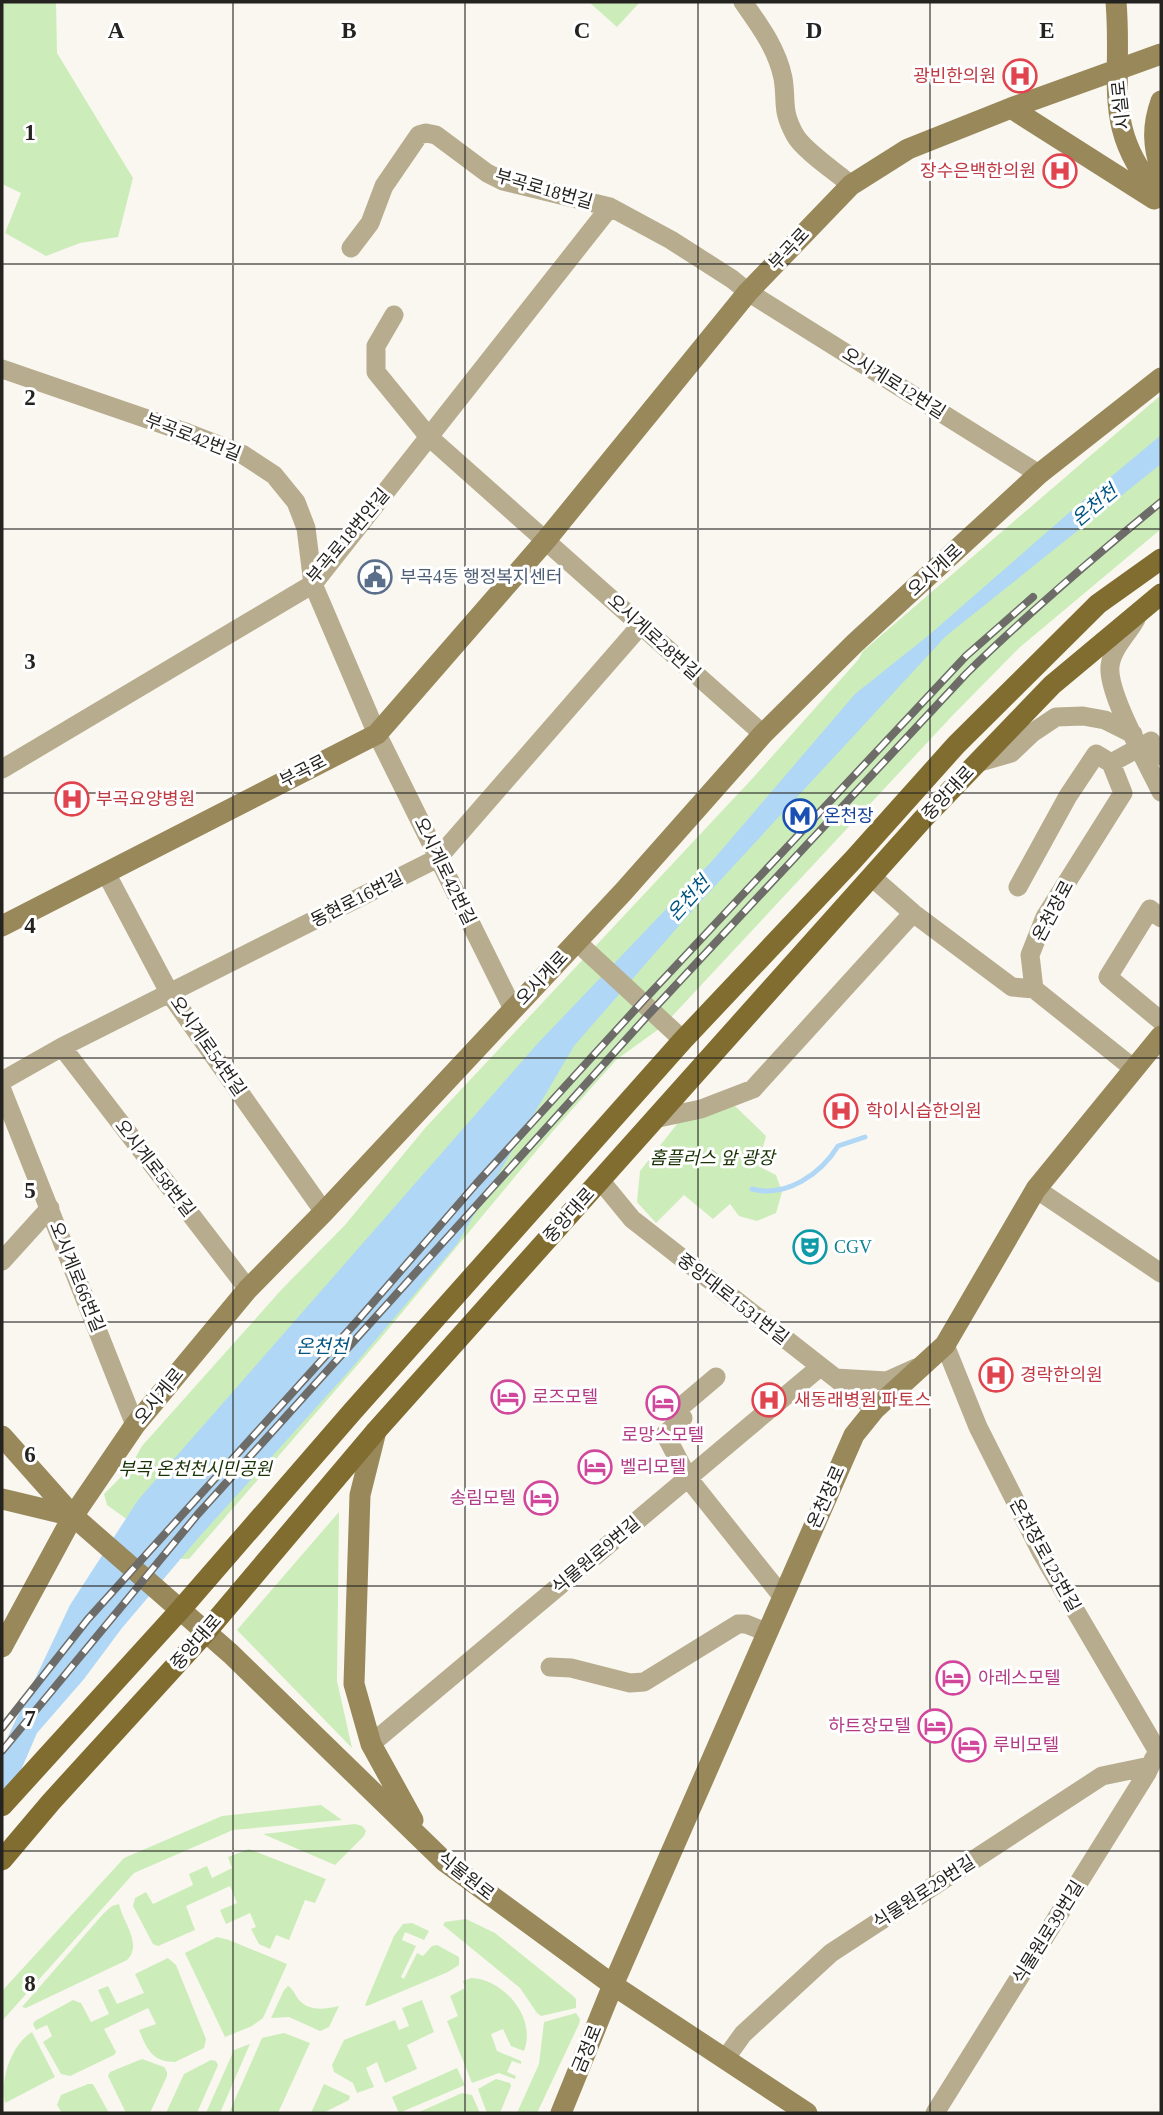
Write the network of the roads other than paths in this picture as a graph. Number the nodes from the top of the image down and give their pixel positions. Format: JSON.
{"nodes":[{"id":1,"x":743,"y":2,"type":"edge"},
{"id":2,"x":1116,"y":2,"type":"edge"},
{"id":3,"x":1161,"y":54,"type":"edge"},
{"id":4,"x":1117,"y":71,"type":"junction"},
{"id":5,"x":1161,"y":102,"type":"edge"},
{"id":6,"x":1011,"y":108,"type":"junction"},
{"id":7,"x":1161,"y":170,"type":"edge"},
{"id":8,"x":851,"y":185,"type":"junction"},
{"id":9,"x":1161,"y":197,"type":"edge"},
{"id":10,"x":1161,"y":204,"type":"edge"},
{"id":11,"x":610,"y":207,"type":"junction"},
{"id":12,"x":351,"y":248,"type":"dead end"},
{"id":13,"x":748,"y":292,"type":"junction"},
{"id":14,"x":394,"y":315,"type":"dead end"},
{"id":15,"x":2,"y":369,"type":"edge"},
{"id":16,"x":1161,"y":378,"type":"edge"},
{"id":17,"x":429,"y":437,"type":"junction"},
{"id":18,"x":1039,"y":474,"type":"junction"},
{"id":19,"x":546,"y":540,"type":"junction"},
{"id":20,"x":1161,"y":559,"type":"edge"},
{"id":21,"x":313,"y":584,"type":"junction"},
{"id":22,"x":1161,"y":594,"type":"edge"},
{"id":23,"x":1143,"y":608,"type":"junction"},
{"id":24,"x":641,"y":625,"type":"junction"},
{"id":25,"x":376,"y":734,"type":"junction"},
{"id":26,"x":763,"y":734,"type":"junction"},
{"id":27,"x":1136,"y":741,"type":"junction"},
{"id":28,"x":1161,"y":756,"type":"edge"},
{"id":29,"x":1103,"y":759,"type":"junction"},
{"id":30,"x":976,"y":763,"type":"junction"},
{"id":31,"x":2,"y":769,"type":"edge"},
{"id":32,"x":1161,"y":792,"type":"edge"},
{"id":33,"x":438,"y":858,"type":"junction"},
{"id":34,"x":106,"y":873,"type":"junction"},
{"id":35,"x":873,"y":878,"type":"junction"},
{"id":36,"x":1018,"y":887,"type":"dead end"},
{"id":37,"x":913,"y":913,"type":"junction"},
{"id":38,"x":1161,"y":918,"type":"edge"},
{"id":39,"x":2,"y":926,"type":"edge"},
{"id":40,"x":577,"y":942,"type":"junction"},
{"id":41,"x":1034,"y":989,"type":"junction"},
{"id":42,"x":170,"y":993,"type":"junction"},
{"id":43,"x":513,"y":1009,"type":"junction"},
{"id":44,"x":1161,"y":1021,"type":"edge"},
{"id":45,"x":1161,"y":1036,"type":"edge"},
{"id":46,"x":684,"y":1040,"type":"junction"},
{"id":47,"x":62,"y":1047,"type":"junction"},
{"id":48,"x":1133,"y":1068,"type":"junction"},
{"id":49,"x":2,"y":1081,"type":"edge"},
{"id":50,"x":2,"y":1090,"type":"edge"},
{"id":51,"x":654,"y":1119,"type":"junction"},
{"id":52,"x":600,"y":1180,"type":"junction"},
{"id":53,"x":1036,"y":1189,"type":"junction"},
{"id":54,"x":50,"y":1208,"type":"junction"},
{"id":55,"x":324,"y":1212,"type":"junction"},
{"id":56,"x":2,"y":1261,"type":"edge"},
{"id":57,"x":1161,"y":1273,"type":"edge"},
{"id":58,"x":248,"y":1289,"type":"junction"},
{"id":59,"x":945,"y":1345,"type":"junction"},
{"id":60,"x":923,"y":1364,"type":"junction"},
{"id":61,"x":828,"y":1372,"type":"junction"},
{"id":62,"x":716,"y":1377,"type":"dead end"},
{"id":63,"x":875,"y":1409,"type":"junction"},
{"id":64,"x":135,"y":1425,"type":"junction"},
{"id":65,"x":376,"y":1431,"type":"junction"},
{"id":66,"x":2,"y":1436,"type":"edge"},
{"id":67,"x":688,"y":1478,"type":"junction"},
{"id":68,"x":2,"y":1499,"type":"edge"},
{"id":69,"x":74,"y":1516,"type":"junction"},
{"id":70,"x":782,"y":1596,"type":"junction"},
{"id":71,"x":181,"y":1609,"type":"junction"},
{"id":72,"x":206,"y":1631,"type":"junction"},
{"id":73,"x":766,"y":1632,"type":"junction"},
{"id":74,"x":2,"y":1647,"type":"edge"},
{"id":75,"x":550,"y":1667,"type":"dead end"},
{"id":76,"x":371,"y":1744,"type":"junction"},
{"id":77,"x":1158,"y":1752,"type":"edge"},
{"id":78,"x":2,"y":1806,"type":"edge"},
{"id":79,"x":2,"y":1860,"type":"edge"},
{"id":80,"x":444,"y":1861,"type":"junction"},
{"id":81,"x":613,"y":1985,"type":"junction"},
{"id":82,"x":725,"y":2059,"type":"junction"},
{"id":83,"x":561,"y":2113,"type":"edge"},
{"id":84,"x":807,"y":2113,"type":"edge"},
{"id":85,"x":935,"y":2113,"type":"edge"}],
"edges":[{"from":1,"to":8,"type":"street"},
{"from":2,"to":4,"type":"main road","name":"시실로"},
{"from":3,"to":4,"type":"main road","name":"부곡로"},
{"from":4,"to":6,"type":"main road","name":"부곡로"},
{"from":4,"to":9,"type":"main road","name":"시실로"},
{"from":5,"to":7,"type":"main road"},
{"from":6,"to":8,"type":"main road","name":"부곡로"},
{"from":6,"to":10,"type":"main road"},
{"from":8,"to":13,"type":"main road","name":"부곡로"},
{"from":11,"to":12,"type":"street","name":"부곡로18번길"},
{"from":11,"to":13,"type":"street","name":"부곡로18번길"},
{"from":11,"to":17,"type":"street","name":"부곡로18번안길"},
{"from":13,"to":18,"type":"street","name":"오시게로12번길"},
{"from":13,"to":19,"type":"main road","name":"부곡로"},
{"from":14,"to":17,"type":"street"},
{"from":15,"to":21,"type":"street","name":"부곡로42번길"},
{"from":16,"to":18,"type":"main road","name":"오시게로"},
{"from":17,"to":19,"type":"street"},
{"from":17,"to":21,"type":"street","name":"부곡로18번안길"},
{"from":18,"to":26,"type":"main road","name":"오시게로"},
{"from":19,"to":24,"type":"street","name":"오시게로28번길"},
{"from":19,"to":25,"type":"main road","name":"부곡로"},
{"from":20,"to":46,"type":"main road","name":"중앙대로"},
{"from":21,"to":25,"type":"street","name":"부곡로42번길"},
{"from":21,"to":31,"type":"street","name":"부곡로18번안길"},
{"from":22,"to":23,"type":"main road","name":"중앙대로"},
{"from":23,"to":27,"type":"street"},
{"from":23,"to":30,"type":"main road","name":"중앙대로"},
{"from":24,"to":26,"type":"street","name":"오시게로28번길"},
{"from":24,"to":33,"type":"street","name":"동현로16번길"},
{"from":25,"to":33,"type":"street","name":"오시게로42번길"},
{"from":25,"to":34,"type":"main road","name":"부곡로"},
{"from":26,"to":40,"type":"main road","name":"오시게로"},
{"from":27,"to":28,"type":"street"},
{"from":27,"to":29,"type":"street"},
{"from":27,"to":30,"type":"street"},
{"from":27,"to":32,"type":"street"},
{"from":29,"to":36,"type":"street"},
{"from":29,"to":41,"type":"street","name":"온천장로"},
{"from":30,"to":35,"type":"main road","name":"중앙대로"},
{"from":33,"to":42,"type":"street","name":"동현로16번길"},
{"from":33,"to":43,"type":"street","name":"오시게로42번길"},
{"from":34,"to":39,"type":"main road","name":"부곡로"},
{"from":34,"to":42,"type":"street","name":"오시게로54번길"},
{"from":35,"to":37,"type":"street"},
{"from":35,"to":51,"type":"main road","name":"중앙대로"},
{"from":37,"to":41,"type":"street"},
{"from":37,"to":51,"type":"street"},
{"from":38,"to":44,"type":"street"},
{"from":40,"to":43,"type":"main road","name":"오시게로"},
{"from":40,"to":46,"type":"street"},
{"from":41,"to":48,"type":"street"},
{"from":42,"to":47,"type":"street","name":"동현로16번길"},
{"from":42,"to":55,"type":"street","name":"오시게로54번길"},
{"from":43,"to":55,"type":"main road","name":"오시게로"},
{"from":45,"to":48,"type":"main road","name":"온천장로"},
{"from":46,"to":71,"type":"main road","name":"중앙대로"},
{"from":47,"to":49,"type":"street","name":"동현로16번길"},
{"from":47,"to":58,"type":"street","name":"오시게로58번길"},
{"from":48,"to":53,"type":"main road","name":"온천장로"},
{"from":50,"to":54,"type":"street","name":"오시게로66번길"},
{"from":51,"to":52,"type":"main road","name":"중앙대로"},
{"from":52,"to":61,"type":"street","name":"중앙대로1531번길"},
{"from":52,"to":65,"type":"main road","name":"중앙대로"},
{"from":53,"to":57,"type":"street"},
{"from":53,"to":59,"type":"main road","name":"온천장로"},
{"from":54,"to":56,"type":"street"},
{"from":54,"to":64,"type":"street","name":"오시게로66번길"},
{"from":55,"to":58,"type":"main road","name":"오시게로"},
{"from":58,"to":64,"type":"main road","name":"오시게로"},
{"from":59,"to":60,"type":"main road","name":"온천장로"},
{"from":59,"to":77,"type":"street","name":"온천장로125번길"},
{"from":60,"to":61,"type":"street"},
{"from":60,"to":63,"type":"main road","name":"온천장로"},
{"from":61,"to":63,"type":"street","name":"중앙대로1531번길"},
{"from":61,"to":67,"type":"street","name":"식물원로9번길"},
{"from":62,"to":67,"type":"street"},
{"from":63,"to":70,"type":"main road","name":"온천장로"},
{"from":64,"to":69,"type":"main road","name":"오시게로"},
{"from":65,"to":72,"type":"main road","name":"중앙대로"},
{"from":65,"to":76,"type":"main road"},
{"from":66,"to":69,"type":"main road","name":"식물원로"},
{"from":67,"to":70,"type":"street"},
{"from":67,"to":76,"type":"street","name":"식물원로9번길"},
{"from":68,"to":69,"type":"main road"},
{"from":69,"to":71,"type":"main road","name":"식물원로"},
{"from":69,"to":74,"type":"main road","name":"오시게로"},
{"from":70,"to":73,"type":"main road","name":"온천장로"},
{"from":71,"to":72,"type":"main road","name":"식물원로"},
{"from":71,"to":78,"type":"main road","name":"중앙대로"},
{"from":72,"to":79,"type":"main road","name":"중앙대로"},
{"from":72,"to":80,"type":"main road","name":"식물원로"},
{"from":73,"to":75,"type":"street"},
{"from":73,"to":81,"type":"main road","name":"온천장로"},
{"from":76,"to":80,"type":"main road"},
{"from":77,"to":82,"type":"street","name":"식물원로29번길"},
{"from":77,"to":85,"type":"street","name":"식물원로39번길"},
{"from":80,"to":81,"type":"main road","name":"식물원로"},
{"from":81,"to":82,"type":"main road","name":"식물원로"},
{"from":81,"to":83,"type":"main road","name":"금정로"},
{"from":82,"to":84,"type":"main road","name":"식물원로"}]}
